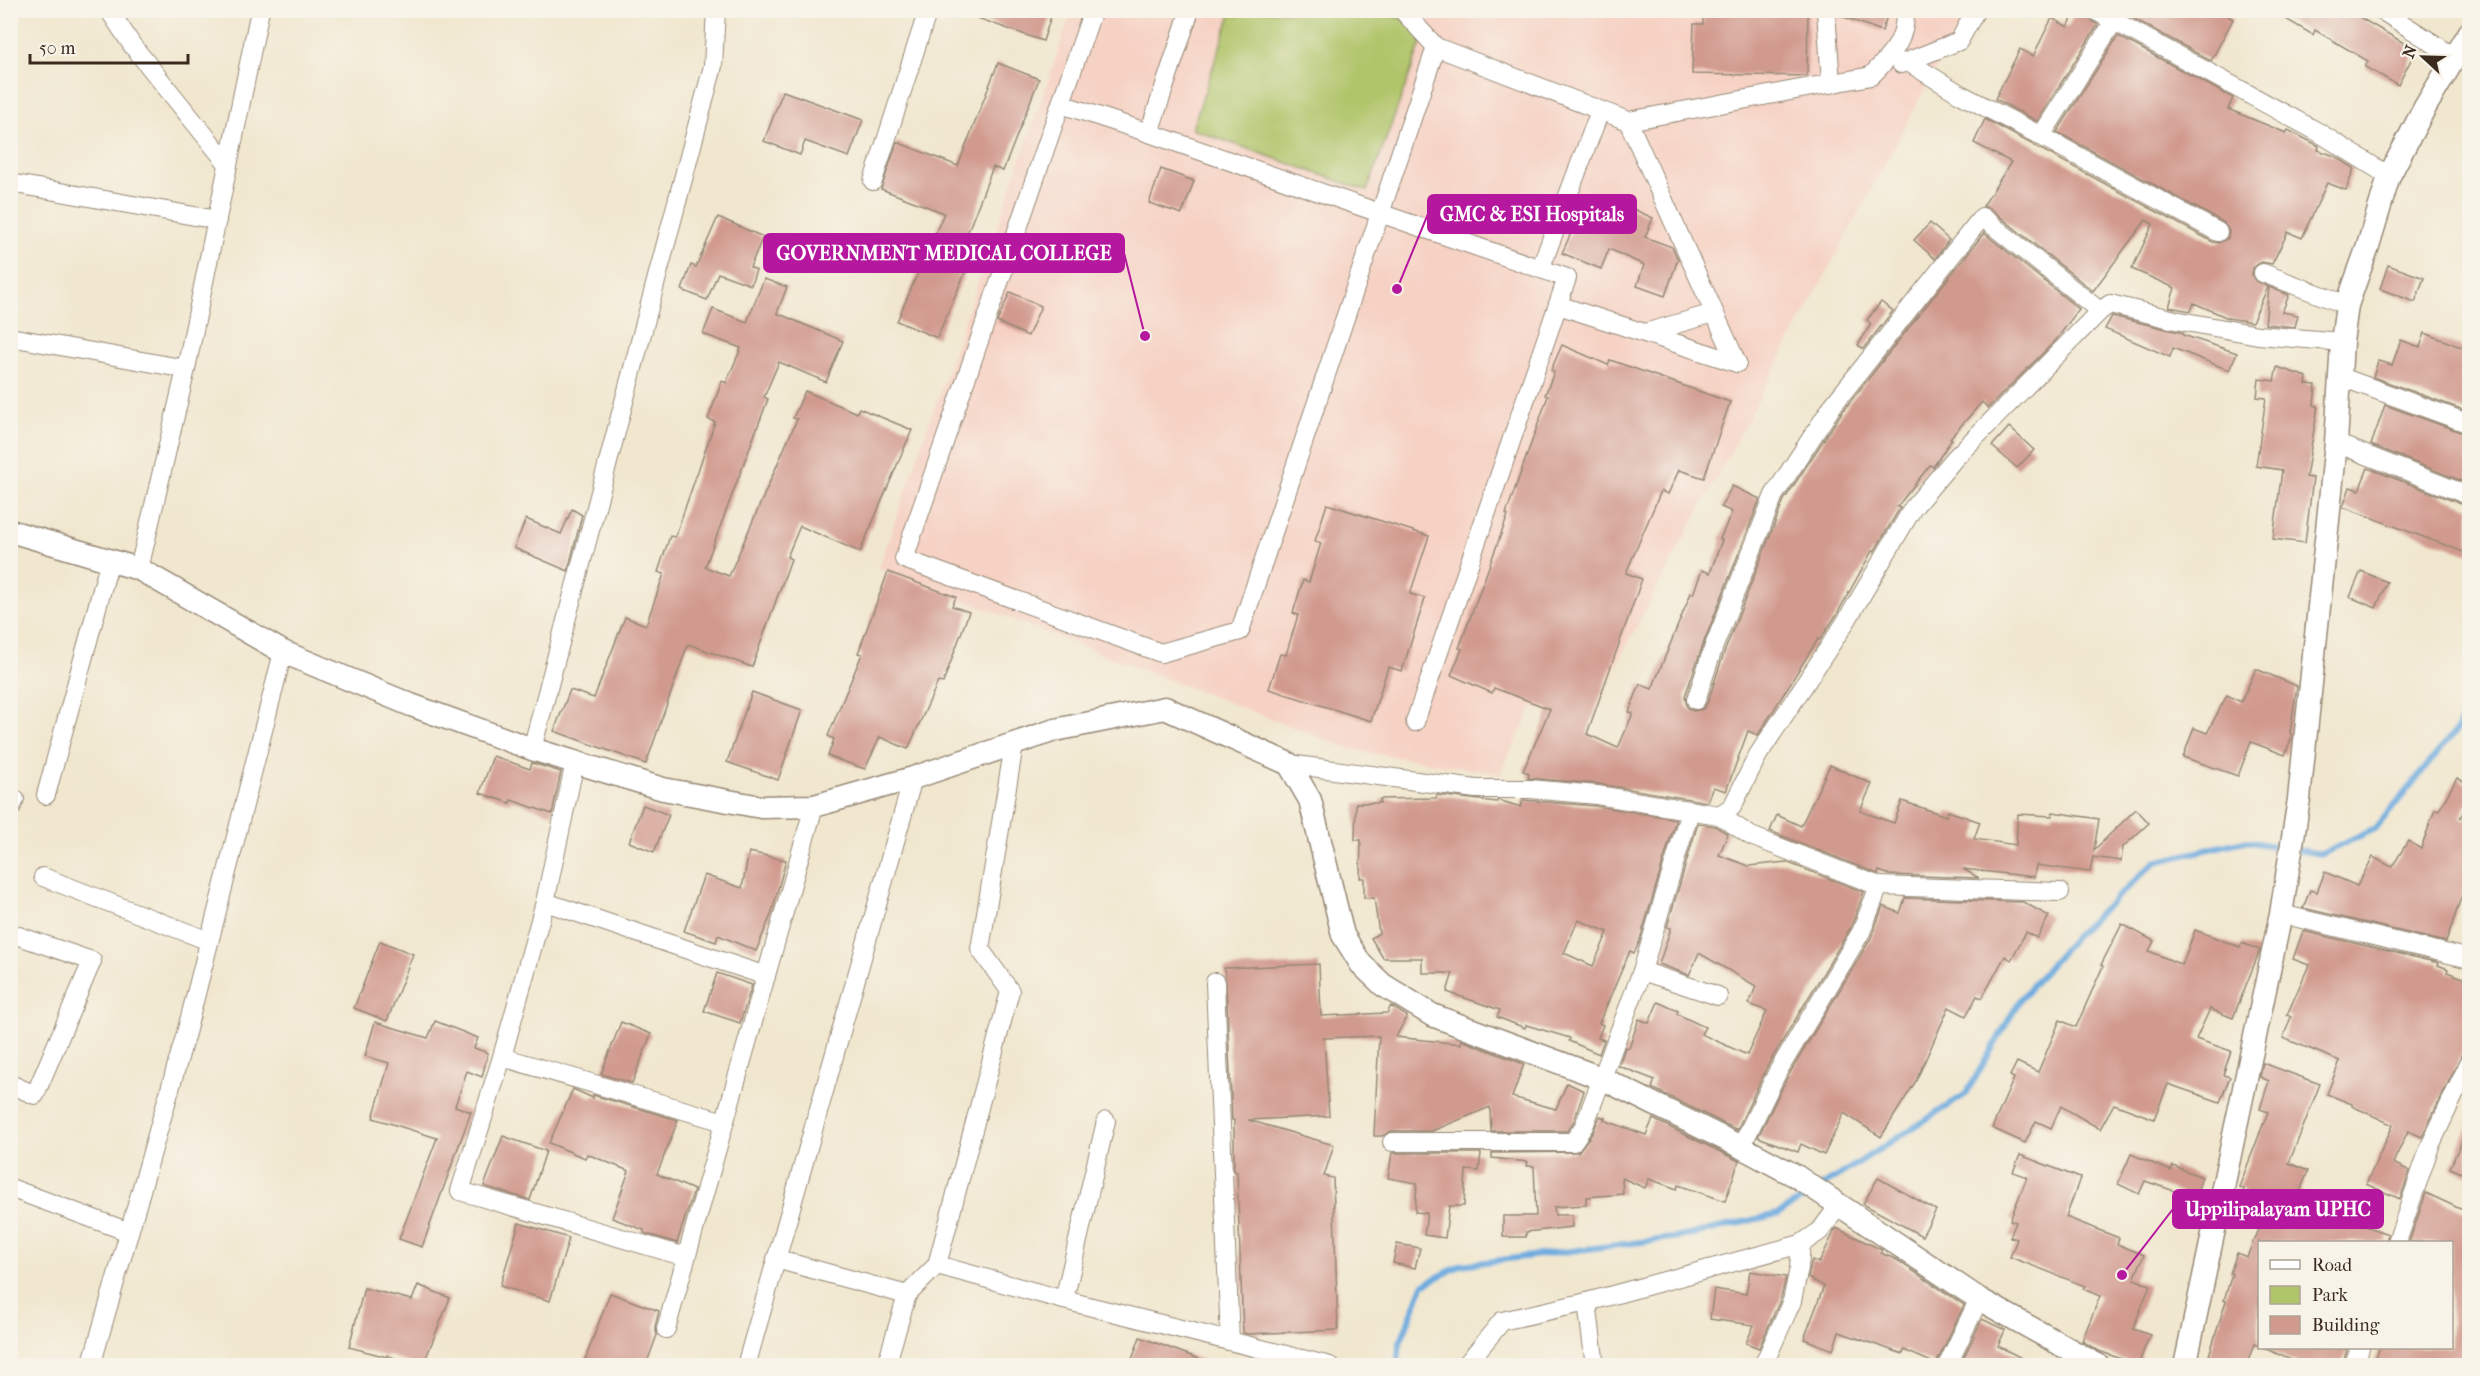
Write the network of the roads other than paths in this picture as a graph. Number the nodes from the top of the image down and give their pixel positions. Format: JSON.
{"nodes":[{"id":1,"x":109,"y":10,"type":"edge"},
{"id":2,"x":260,"y":10,"type":"edge"},
{"id":3,"x":716,"y":10,"type":"edge"},
{"id":4,"x":928,"y":10,"type":"edge"},
{"id":5,"x":1093,"y":10,"type":"edge"},
{"id":6,"x":1190,"y":10,"type":"edge"},
{"id":7,"x":1402,"y":10,"type":"edge"},
{"id":8,"x":1826,"y":10,"type":"edge"},
{"id":9,"x":1905,"y":10,"type":"edge"},
{"id":10,"x":1976,"y":10,"type":"edge"},
{"id":11,"x":2094,"y":10,"type":"edge"},
{"id":12,"x":2381,"y":10,"type":"edge"},
{"id":13,"x":2114,"y":21,"type":"junction"},
{"id":14,"x":2469,"y":32,"type":"edge"},
{"id":15,"x":1436,"y":47,"type":"junction"},
{"id":16,"x":2456,"y":58,"type":"junction"},
{"id":17,"x":1908,"y":62,"type":"junction"},
{"id":18,"x":1871,"y":76,"type":"junction"},
{"id":19,"x":1831,"y":84,"type":"junction"},
{"id":20,"x":1061,"y":104,"type":"junction"},
{"id":21,"x":1600,"y":111,"type":"junction"},
{"id":22,"x":1628,"y":122,"type":"junction"},
{"id":23,"x":1149,"y":133,"type":"junction"},
{"id":24,"x":2041,"y":136,"type":"junction"},
{"id":25,"x":228,"y":164,"type":"junction"},
{"id":26,"x":2389,"y":176,"type":"junction"},
{"id":27,"x":873,"y":181,"type":"dead end"},
{"id":28,"x":10,"y":183,"type":"edge"},
{"id":29,"x":1381,"y":212,"type":"junction"},
{"id":30,"x":217,"y":220,"type":"junction"},
{"id":31,"x":2218,"y":232,"type":"dead end"},
{"id":32,"x":1541,"y":267,"type":"junction"},
{"id":33,"x":2263,"y":273,"type":"dead end"},
{"id":34,"x":1558,"y":305,"type":"junction"},
{"id":35,"x":2347,"y":305,"type":"junction"},
{"id":36,"x":2100,"y":311,"type":"junction"},
{"id":37,"x":1714,"y":313,"type":"junction"},
{"id":38,"x":1645,"y":333,"type":"junction"},
{"id":39,"x":10,"y":337,"type":"edge"},
{"id":40,"x":2342,"y":342,"type":"junction"},
{"id":41,"x":186,"y":369,"type":"junction"},
{"id":42,"x":2341,"y":377,"type":"junction"},
{"id":43,"x":2469,"y":424,"type":"edge"},
{"id":44,"x":2336,"y":443,"type":"junction"},
{"id":45,"x":2469,"y":496,"type":"edge"},
{"id":46,"x":10,"y":531,"type":"edge"},
{"id":47,"x":110,"y":560,"type":"junction"},
{"id":48,"x":139,"y":569,"type":"junction"},
{"id":49,"x":283,"y":652,"type":"junction"},
{"id":50,"x":1696,"y":700,"type":"dead end"},
{"id":51,"x":1415,"y":722,"type":"dead end"},
{"id":52,"x":1014,"y":745,"type":"junction"},
{"id":53,"x":532,"y":749,"type":"junction"},
{"id":54,"x":575,"y":762,"type":"junction"},
{"id":55,"x":1289,"y":764,"type":"junction"},
{"id":56,"x":913,"y":778,"type":"junction"},
{"id":57,"x":46,"y":795,"type":"dead end"},
{"id":58,"x":10,"y":797,"type":"edge"},
{"id":59,"x":814,"y":806,"type":"junction"},
{"id":60,"x":10,"y":810,"type":"edge"},
{"id":61,"x":1690,"y":811,"type":"junction"},
{"id":62,"x":1719,"y":815,"type":"junction"},
{"id":63,"x":43,"y":877,"type":"dead end"},
{"id":64,"x":1879,"y":886,"type":"junction"},
{"id":65,"x":2060,"y":892,"type":"dead end"},
{"id":66,"x":545,"y":902,"type":"junction"},
{"id":67,"x":2281,"y":914,"type":"junction"},
{"id":68,"x":10,"y":933,"type":"edge"},
{"id":69,"x":209,"y":941,"type":"junction"},
{"id":70,"x":2469,"y":959,"type":"edge"},
{"id":71,"x":1642,"y":971,"type":"junction"},
{"id":72,"x":766,"y":976,"type":"junction"},
{"id":73,"x":1215,"y":982,"type":"dead end"},
{"id":74,"x":1718,"y":996,"type":"dead end"},
{"id":75,"x":502,"y":1057,"type":"junction"},
{"id":76,"x":2469,"y":1061,"type":"edge"},
{"id":77,"x":1601,"y":1078,"type":"junction"},
{"id":78,"x":10,"y":1084,"type":"edge"},
{"id":79,"x":1106,"y":1121,"type":"dead end"},
{"id":80,"x":724,"y":1122,"type":"junction"},
{"id":81,"x":1392,"y":1142,"type":"dead end"},
{"id":82,"x":1741,"y":1147,"type":"junction"},
{"id":83,"x":10,"y":1188,"type":"edge"},
{"id":84,"x":1833,"y":1200,"type":"junction"},
{"id":85,"x":129,"y":1232,"type":"junction"},
{"id":86,"x":2397,"y":1241,"type":"edge"},
{"id":87,"x":1801,"y":1244,"type":"junction"},
{"id":88,"x":686,"y":1257,"type":"junction"},
{"id":89,"x":776,"y":1259,"type":"junction"},
{"id":90,"x":937,"y":1265,"type":"junction"},
{"id":91,"x":908,"y":1295,"type":"junction"},
{"id":92,"x":1979,"y":1299,"type":"junction"},
{"id":93,"x":1064,"y":1300,"type":"junction"},
{"id":94,"x":1587,"y":1302,"type":"junction"},
{"id":95,"x":666,"y":1329,"type":"dead end"},
{"id":96,"x":1230,"y":1341,"type":"junction"},
{"id":97,"x":2359,"y":1349,"type":"edge"},
{"id":98,"x":91,"y":1365,"type":"edge"},
{"id":99,"x":746,"y":1365,"type":"edge"},
{"id":100,"x":886,"y":1365,"type":"edge"},
{"id":101,"x":1330,"y":1365,"type":"edge"},
{"id":102,"x":1465,"y":1365,"type":"edge"},
{"id":103,"x":1595,"y":1365,"type":"edge"},
{"id":104,"x":1763,"y":1365,"type":"edge"},
{"id":105,"x":1947,"y":1365,"type":"edge"},
{"id":106,"x":2099,"y":1365,"type":"edge"},
{"id":107,"x":2185,"y":1365,"type":"edge"},
{"id":108,"x":2353,"y":1365,"type":"edge"}],
"edges":[{"from":1,"to":25,"type":"street"},
{"from":2,"to":25,"type":"street"},
{"from":3,"to":53,"type":"street"},
{"from":4,"to":27,"type":"street"},
{"from":5,"to":20,"type":"street"},
{"from":6,"to":23,"type":"street"},
{"from":7,"to":15,"type":"street"},
{"from":8,"to":19,"type":"street"},
{"from":9,"to":18,"type":"street"},
{"from":10,"to":17,"type":"street"},
{"from":11,"to":13,"type":"street"},
{"from":12,"to":16,"type":"street"},
{"from":13,"to":24,"type":"street"},
{"from":13,"to":26,"type":"street"},
{"from":14,"to":16,"type":"street"},
{"from":15,"to":21,"type":"street"},
{"from":15,"to":29,"type":"street"},
{"from":16,"to":26,"type":"street"},
{"from":17,"to":18,"type":"street"},
{"from":17,"to":24,"type":"street"},
{"from":18,"to":19,"type":"street"},
{"from":19,"to":22,"type":"street"},
{"from":20,"to":23,"type":"street"},
{"from":20,"to":29,"type":"street"},
{"from":21,"to":22,"type":"street"},
{"from":21,"to":32,"type":"street"},
{"from":22,"to":37,"type":"street"},
{"from":23,"to":29,"type":"street"},
{"from":24,"to":31,"type":"street"},
{"from":25,"to":30,"type":"street"},
{"from":26,"to":35,"type":"street"},
{"from":28,"to":30,"type":"street"},
{"from":29,"to":32,"type":"street"},
{"from":30,"to":41,"type":"street"},
{"from":32,"to":34,"type":"street"},
{"from":33,"to":35,"type":"street"},
{"from":34,"to":38,"type":"street"},
{"from":34,"to":51,"type":"street"},
{"from":35,"to":40,"type":"street"},
{"from":36,"to":40,"type":"street"},
{"from":36,"to":50,"type":"street"},
{"from":36,"to":62,"type":"street"},
{"from":37,"to":38,"type":"street"},
{"from":37,"to":38,"type":"street"},
{"from":39,"to":41,"type":"street"},
{"from":40,"to":42,"type":"street"},
{"from":41,"to":48,"type":"street"},
{"from":42,"to":43,"type":"street"},
{"from":42,"to":44,"type":"street"},
{"from":44,"to":45,"type":"street"},
{"from":44,"to":67,"type":"street"},
{"from":46,"to":47,"type":"street"},
{"from":47,"to":48,"type":"street"},
{"from":47,"to":57,"type":"street"},
{"from":48,"to":49,"type":"street"},
{"from":49,"to":53,"type":"street"},
{"from":49,"to":69,"type":"street"},
{"from":52,"to":55,"type":"street"},
{"from":52,"to":56,"type":"street"},
{"from":52,"to":90,"type":"street"},
{"from":53,"to":54,"type":"street"},
{"from":54,"to":59,"type":"street"},
{"from":54,"to":66,"type":"street"},
{"from":55,"to":61,"type":"street"},
{"from":55,"to":77,"type":"street"},
{"from":56,"to":59,"type":"street"},
{"from":56,"to":89,"type":"street"},
{"from":58,"to":60,"type":"street"},
{"from":59,"to":72,"type":"street"},
{"from":61,"to":62,"type":"street"},
{"from":61,"to":71,"type":"street"},
{"from":62,"to":64,"type":"street"},
{"from":63,"to":69,"type":"street"},
{"from":64,"to":65,"type":"street"},
{"from":64,"to":82,"type":"street"},
{"from":66,"to":72,"type":"street"},
{"from":66,"to":75,"type":"street"},
{"from":67,"to":70,"type":"street"},
{"from":67,"to":107,"type":"street"},
{"from":68,"to":78,"type":"street"},
{"from":69,"to":85,"type":"street"},
{"from":71,"to":74,"type":"street"},
{"from":71,"to":77,"type":"street"},
{"from":72,"to":80,"type":"street"},
{"from":73,"to":96,"type":"street"},
{"from":75,"to":80,"type":"street"},
{"from":75,"to":88,"type":"street"},
{"from":76,"to":86,"type":"street"},
{"from":77,"to":81,"type":"street"},
{"from":77,"to":82,"type":"street"},
{"from":79,"to":93,"type":"street"},
{"from":80,"to":88,"type":"street"},
{"from":82,"to":84,"type":"street"},
{"from":83,"to":85,"type":"street"},
{"from":84,"to":87,"type":"street"},
{"from":84,"to":92,"type":"street"},
{"from":85,"to":98,"type":"street"},
{"from":87,"to":94,"type":"street"},
{"from":87,"to":104,"type":"street"},
{"from":88,"to":95,"type":"street"},
{"from":89,"to":91,"type":"street"},
{"from":89,"to":99,"type":"street"},
{"from":90,"to":91,"type":"street"},
{"from":90,"to":93,"type":"street"},
{"from":91,"to":100,"type":"street"},
{"from":92,"to":105,"type":"street"},
{"from":92,"to":106,"type":"street"},
{"from":93,"to":96,"type":"street"},
{"from":94,"to":102,"type":"street"},
{"from":94,"to":103,"type":"street"},
{"from":96,"to":101,"type":"street"},
{"from":97,"to":108,"type":"street"}]}
